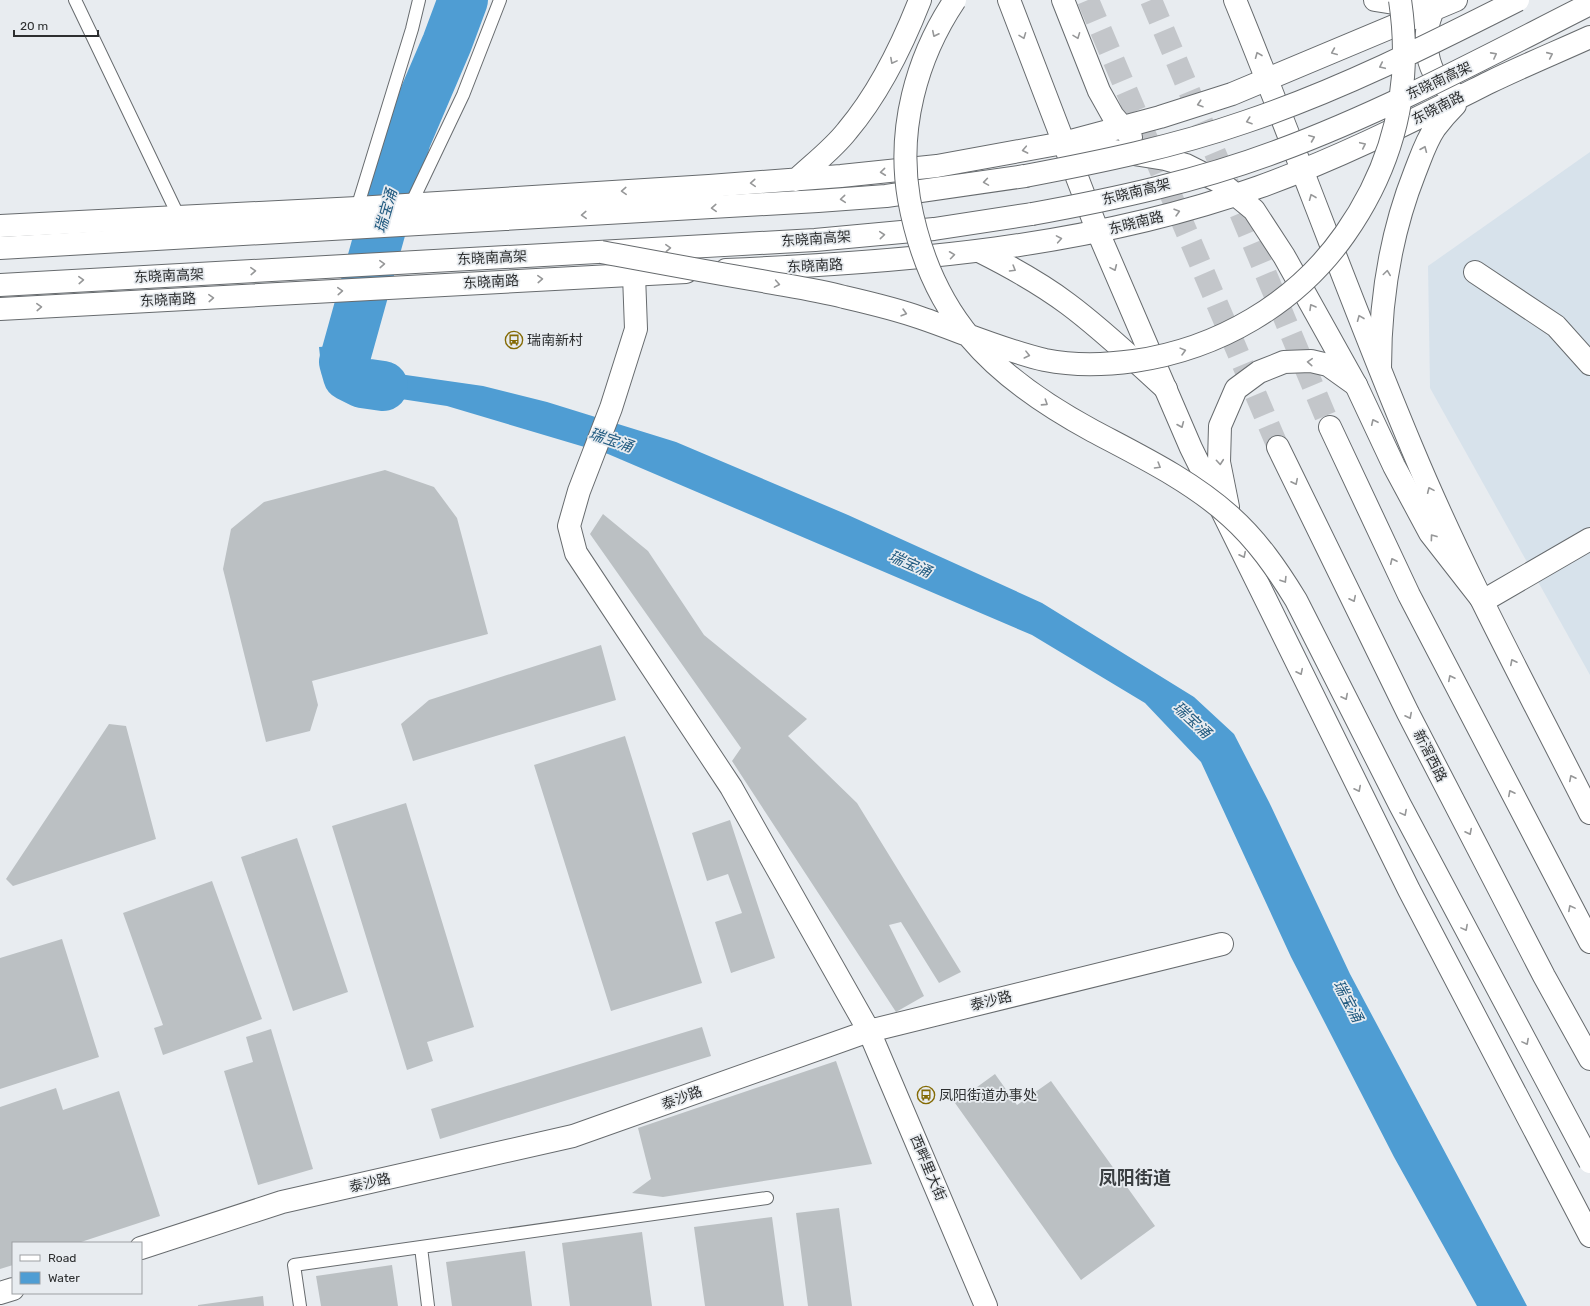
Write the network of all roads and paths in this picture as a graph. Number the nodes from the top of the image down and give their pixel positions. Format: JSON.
{"nodes":[{"id":1,"x":75,"y":0,"type":"edge"},
{"id":2,"x":419,"y":0,"type":"edge"},
{"id":3,"x":500,"y":0,"type":"edge"},
{"id":4,"x":920,"y":0,"type":"edge"},
{"id":5,"x":955,"y":0,"type":"edge"},
{"id":6,"x":1009,"y":0,"type":"edge"},
{"id":7,"x":1063,"y":0,"type":"edge"},
{"id":8,"x":1235,"y":0,"type":"edge"},
{"id":9,"x":1374,"y":0,"type":"edge"},
{"id":10,"x":1400,"y":0,"type":"edge"},
{"id":11,"x":1456,"y":0,"type":"edge"},
{"id":12,"x":1518,"y":0,"type":"edge"},
{"id":13,"x":1590,"y":4,"type":"edge"},
{"id":14,"x":1434,"y":9,"type":"junction"},
{"id":15,"x":1590,"y":37,"type":"edge"},
{"id":16,"x":1268,"y":80,"type":"junction"},
{"id":17,"x":1464,"y":95,"type":"junction"},
{"id":18,"x":1123,"y":127,"type":"junction"},
{"id":19,"x":1063,"y":143,"type":"junction"},
{"id":20,"x":1301,"y":170,"type":"junction"},
{"id":21,"x":796,"y":180,"type":"junction"},
{"id":22,"x":1235,"y":194,"type":"junction"},
{"id":23,"x":411,"y":204,"type":"junction"},
{"id":24,"x":357,"y":208,"type":"junction"},
{"id":25,"x":178,"y":215,"type":"junction"},
{"id":26,"x":0,"y":226,"type":"edge"},
{"id":27,"x":1098,"y":232,"type":"junction"},
{"id":28,"x":0,"y":248,"type":"edge"},
{"id":29,"x":979,"y":251,"type":"junction"},
{"id":30,"x":601,"y":252,"type":"junction"},
{"id":31,"x":1475,"y":272,"type":"dead end"},
{"id":32,"x":634,"y":275,"type":"junction"},
{"id":33,"x":0,"y":285,"type":"edge"},
{"id":34,"x":0,"y":309,"type":"edge"},
{"id":35,"x":1590,"y":364,"type":"edge"},
{"id":36,"x":1380,"y":368,"type":"junction"},
{"id":37,"x":1356,"y":385,"type":"junction"},
{"id":38,"x":1166,"y":389,"type":"junction"},
{"id":39,"x":1330,"y":427,"type":"tunnel mouth"},
{"id":40,"x":1278,"y":447,"type":"tunnel mouth"},
{"id":41,"x":1234,"y":536,"type":"junction"},
{"id":42,"x":1590,"y":540,"type":"edge"},
{"id":43,"x":1482,"y":601,"type":"junction"},
{"id":44,"x":1590,"y":813,"type":"edge"},
{"id":45,"x":1590,"y":942,"type":"edge"},
{"id":46,"x":1222,"y":944,"type":"dead end"},
{"id":47,"x":869,"y":1031,"type":"junction"},
{"id":48,"x":1590,"y":1059,"type":"edge"},
{"id":49,"x":1590,"y":1162,"type":"edge"},
{"id":50,"x":767,"y":1198,"type":"dead end"},
{"id":51,"x":1590,"y":1236,"type":"edge"},
{"id":52,"x":421,"y":1247,"type":"junction"},
{"id":53,"x":142,"y":1248,"type":"edge"},
{"id":54,"x":12,"y":1289,"type":"edge"},
{"id":55,"x":0,"y":1293,"type":"edge"},
{"id":56,"x":300,"y":1306,"type":"edge"},
{"id":57,"x":428,"y":1306,"type":"edge"},
{"id":58,"x":986,"y":1306,"type":"edge"}],
"edges":[{"from":1,"to":25,"type":"lane"},
{"from":2,"to":24,"type":"lane"},
{"from":3,"to":23,"type":"lane"},
{"from":4,"to":21,"type":"main road","one_way":true},
{"from":5,"to":49,"type":"main road","one_way":true,"bridge":true},
{"from":6,"to":19,"type":"main road","one_way":true},
{"from":7,"to":18,"type":"main road","one_way":true},
{"from":16,"to":8,"type":"main road","one_way":true},
{"from":9,"to":14,"type":"main road"},
{"from":30,"to":10,"type":"main road","one_way":true,"bridge":true},
{"from":11,"to":14,"type":"main road"},
{"from":12,"to":28,"type":"main road","one_way":true,"bridge":true},
{"from":30,"to":13,"type":"main road","name":"东晓南高架","one_way":true,"bridge":true},
{"from":14,"to":16,"type":"main road","one_way":true},
{"from":14,"to":17,"type":"main road"},
{"from":17,"to":15,"type":"main road","name":"东晓南路","one_way":true},
{"from":16,"to":18,"type":"main road","one_way":true},
{"from":16,"to":20,"type":"main road"},
{"from":20,"to":17,"type":"main road","name":"东晓南路","one_way":true},
{"from":36,"to":17,"type":"main road","one_way":true},
{"from":18,"to":19,"type":"main road"},
{"from":18,"to":20,"type":"main road"},
{"from":19,"to":21,"type":"main road","one_way":true},
{"from":19,"to":22,"type":"main road"},
{"from":19,"to":27,"type":"main road"},
{"from":20,"to":22,"type":"main road","name":"东晓南路"},
{"from":36,"to":20,"type":"main road","one_way":true},
{"from":21,"to":23,"type":"main road","one_way":true},
{"from":27,"to":22,"type":"main road","name":"东晓南路","one_way":true},
{"from":37,"to":22,"type":"main road","one_way":true},
{"from":23,"to":24,"type":"main road"},
{"from":24,"to":25,"type":"main road"},
{"from":25,"to":26,"type":"main road"},
{"from":29,"to":27,"type":"main road","name":"东晓南路","one_way":true},
{"from":27,"to":38,"type":"main road","one_way":true},
{"from":32,"to":29,"type":"main road","name":"东晓南路","one_way":true},
{"from":29,"to":38,"type":"main road","one_way":true},
{"from":33,"to":30,"type":"main road","name":"东晓南高架","one_way":true},
{"from":31,"to":35,"type":"main road"},
{"from":34,"to":32,"type":"main road","name":"东晓南路","one_way":true},
{"from":32,"to":47,"type":"main road","name":"西畔里大街"},
{"from":43,"to":36,"type":"main road","one_way":true},
{"from":37,"to":41,"type":"main road","one_way":true},
{"from":43,"to":37,"type":"main road","one_way":true},
{"from":38,"to":41,"type":"main road","one_way":true},
{"from":45,"to":39,"type":"main road","one_way":true},
{"from":40,"to":48,"type":"main road","name":"新滘西路","one_way":true},
{"from":41,"to":51,"type":"main road","one_way":true},
{"from":42,"to":43,"type":"main road"},
{"from":44,"to":43,"type":"main road","one_way":true},
{"from":46,"to":47,"type":"main road","name":"泰沙路"},
{"from":47,"to":53,"type":"main road","name":"泰沙路"},
{"from":47,"to":58,"type":"main road","name":"西畔里大街"},
{"from":50,"to":52,"type":"lane"},
{"from":52,"to":56,"type":"lane"},
{"from":52,"to":57,"type":"lane"},
{"from":54,"to":55,"type":"main road"}]}
